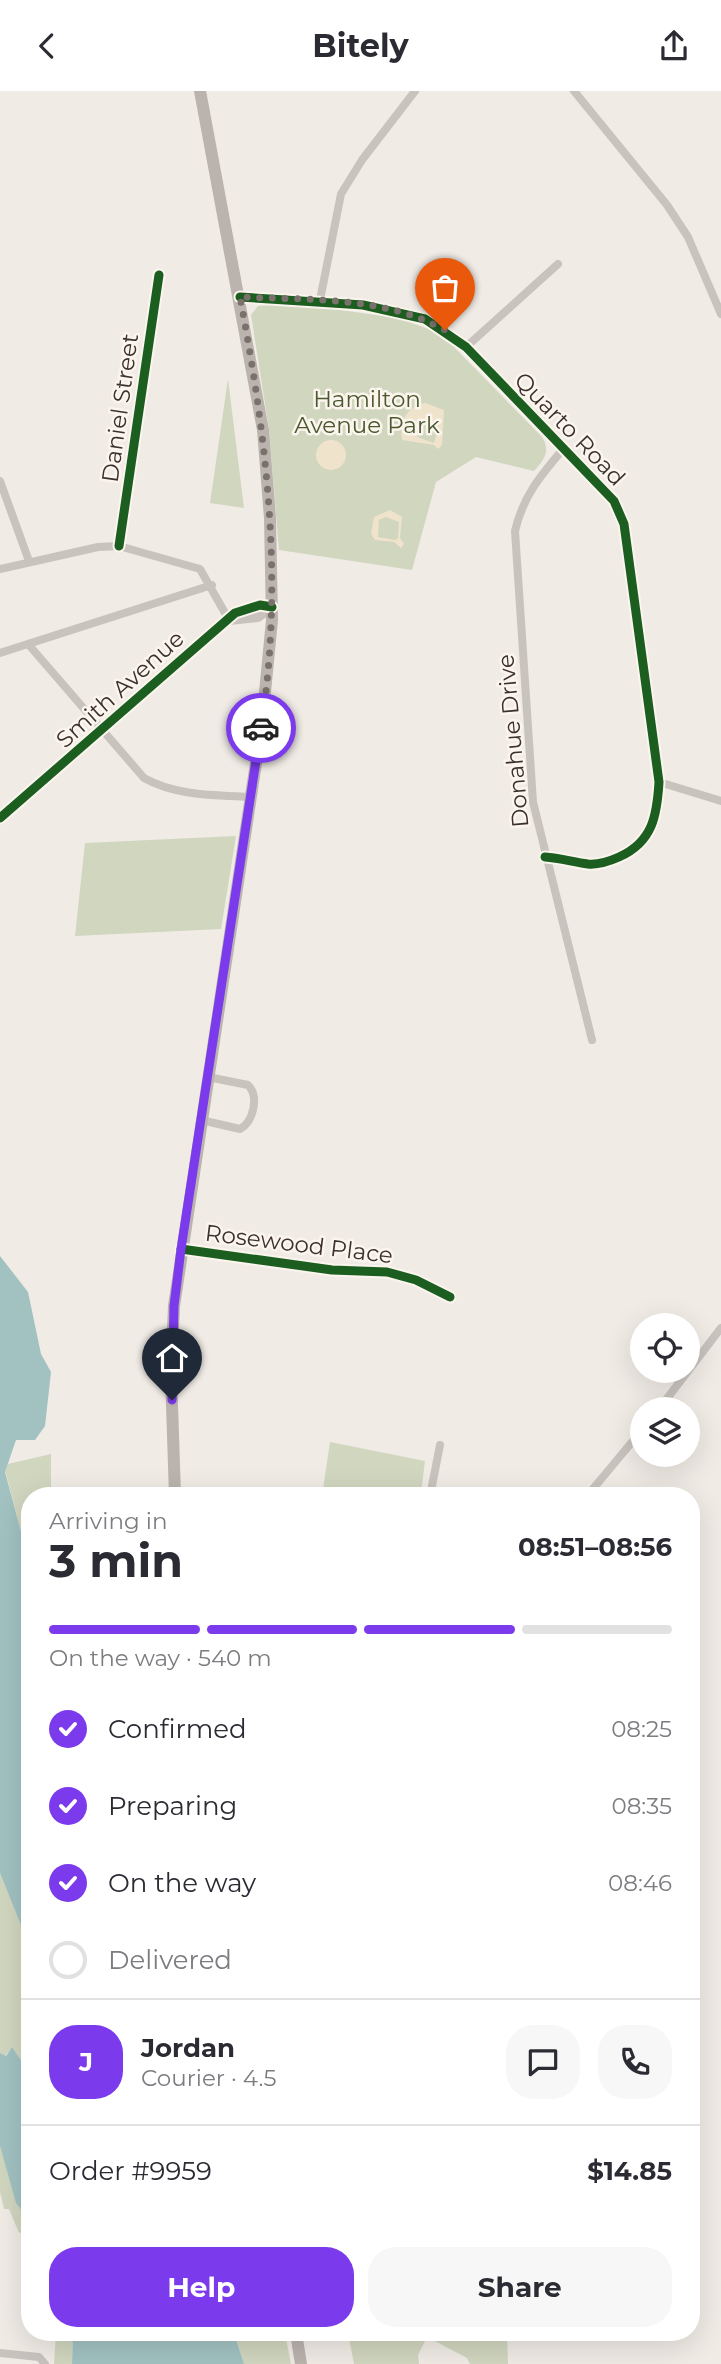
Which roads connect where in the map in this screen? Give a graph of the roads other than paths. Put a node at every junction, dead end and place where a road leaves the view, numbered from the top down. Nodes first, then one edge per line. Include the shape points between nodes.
1 (200, 91) edge
2 (415, 91) edge
3 (574, 91) edge
4 (558, 264) dead end
5 (159, 275) dead end
6 (240, 297) junction
7 (320, 300) junction
8 (721, 314) edge
9 (466, 347) junction
10 (564, 448) junction
11 (0, 481) edge
12 (119, 546) junction
13 (29, 561) junction
14 (0, 569) edge
15 (212, 585) junction
16 (272, 607) junction
17 (229, 620) junction
18 (28, 644) junction
19 (0, 653) edge
20 (103, 731) junction
21 (659, 782) junction
22 (251, 797) junction
23 (721, 801) edge
24 (0, 818) edge
25 (545, 857) junction
26 (592, 1040) dead end
27 (208, 1077) junction
28 (201, 1120) junction
29 (181, 1249) junction
30 (450, 1297) dead end
31 (721, 1328) edge
32 (668, 1397) edge
33 (630, 1444) edge
34 (440, 1445) dead end
35 (175, 1487) edge
36 (432, 1487) edge
37 (594, 1487) edge
38 (297, 2341) edge
39 (0, 2353) edge
40 (45, 2364) edge
41 (301, 2364) edge

1 - 6 main road
2 - 7 street via 341,194
3 - 8 street via 667,205 688,237
4 - 9 street
5 - 12 street, Daniel Street
6 - 7 street, Quarto Road
6 - 16 main road via 264,442
7 - 9 street, Quarto Road via 425,319
9 - 10 street, Quarto Road
10 - 21 street, Quarto Road via 614,501 624,524
10 - 25 street, Donahue Drive via 533,485 520,508 515,531 533,802
11 - 13 street
12 - 13 street
12 - 15 street via 200,569
13 - 14 street
15 - 17 street
15 - 18 street
16 - 17 street, Smith Avenue via 244,609
16 - 22 main road via 268,677
17 - 20 street, Smith Avenue
18 - 19 street
18 - 20 street
20 - 22 street via 144,778 160,787
20 - 24 street, Smith Avenue
21 - 23 street
21 - 25 street, Quarto Road via 652,830 634,851 609,862 589,864
22 - 27 main road
25 - 26 street, Donahue Drive
27 - 28 main road
27 - 28 street via 248,1085 253,1105 249,1121 240,1129
28 - 29 main road
29 - 30 street, Rosewood Place via 344,1271 387,1272
29 - 35 main road via 171,1374
31 - 32 street
33 - 37 street
34 - 36 street
38 - 41 main road
39 - 40 street via 39,2357

